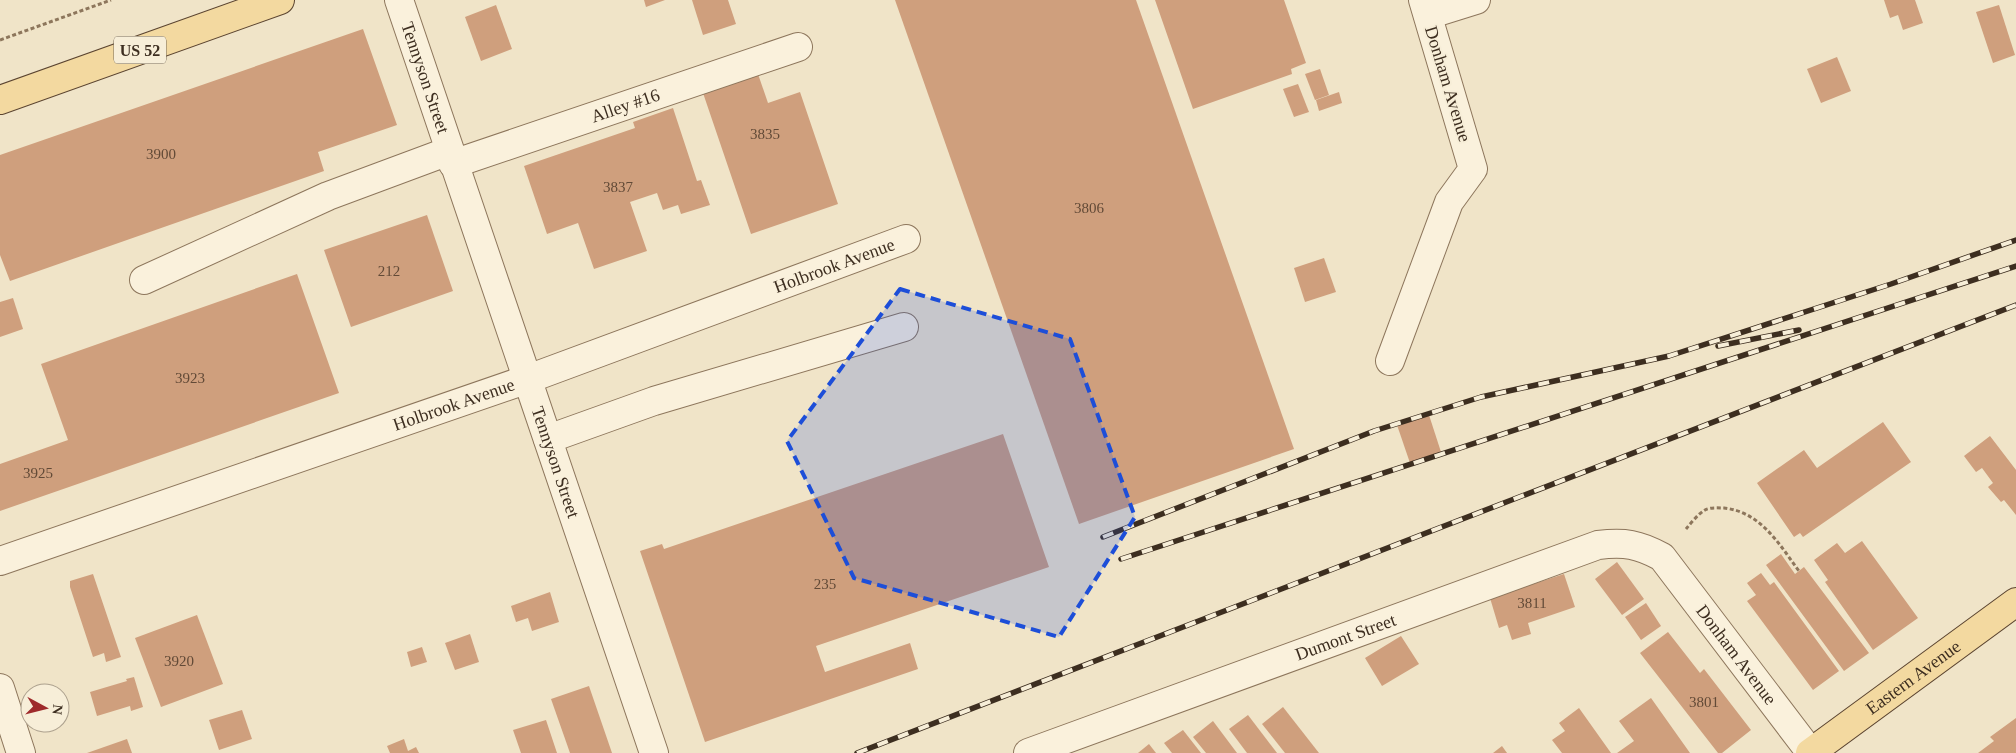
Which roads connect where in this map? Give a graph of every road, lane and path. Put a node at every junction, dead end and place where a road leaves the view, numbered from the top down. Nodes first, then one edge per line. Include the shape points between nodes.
1 (111, 0) edge
2 (280, 0) edge
3 (398, 0) edge
4 (1476, 0) edge
5 (1425, 8) edge
6 (0, 40) edge
7 (798, 47) dead end
8 (0, 100) edge
9 (451, 158) junction
10 (906, 239) dead end
11 (144, 280) dead end
12 (904, 327) dead end
13 (1390, 361) dead end
14 (528, 379) junction
15 (548, 439) junction
16 (1686, 529) dead end
17 (1662, 557) joint
18 (0, 561) edge
19 (1798, 571) dead end
20 (2016, 602) edge
21 (0, 688) edge
22 (21, 753) edge
23 (654, 753) edge
24 (1028, 753) edge
25 (1810, 753) edge

1 - 6 path
2 - 8 main road, US 52
3 - 9 street, Tennyson Street
4 - 5 street
5 - 13 street, Donham Avenue via 1473,169 1450,202
7 - 9 street, Alley #16
9 - 11 street, Alley #16 via 328,196
9 - 14 street, Tennyson Street
10 - 14 street, Holbrook Avenue
12 - 15 street via 654,401
14 - 15 street, Tennyson Street
14 - 18 street, Holbrook Avenue
15 - 23 street, Tennyson Street
16 - 19 path via 1706,510 1736,510 1755,519 1774,536
17 - 24 street, Dumont Street via 1643,547 1621,542 1598,545
17 - 25 street, Donham Avenue
20 - 25 main road, Eastern Avenue
21 - 22 street

